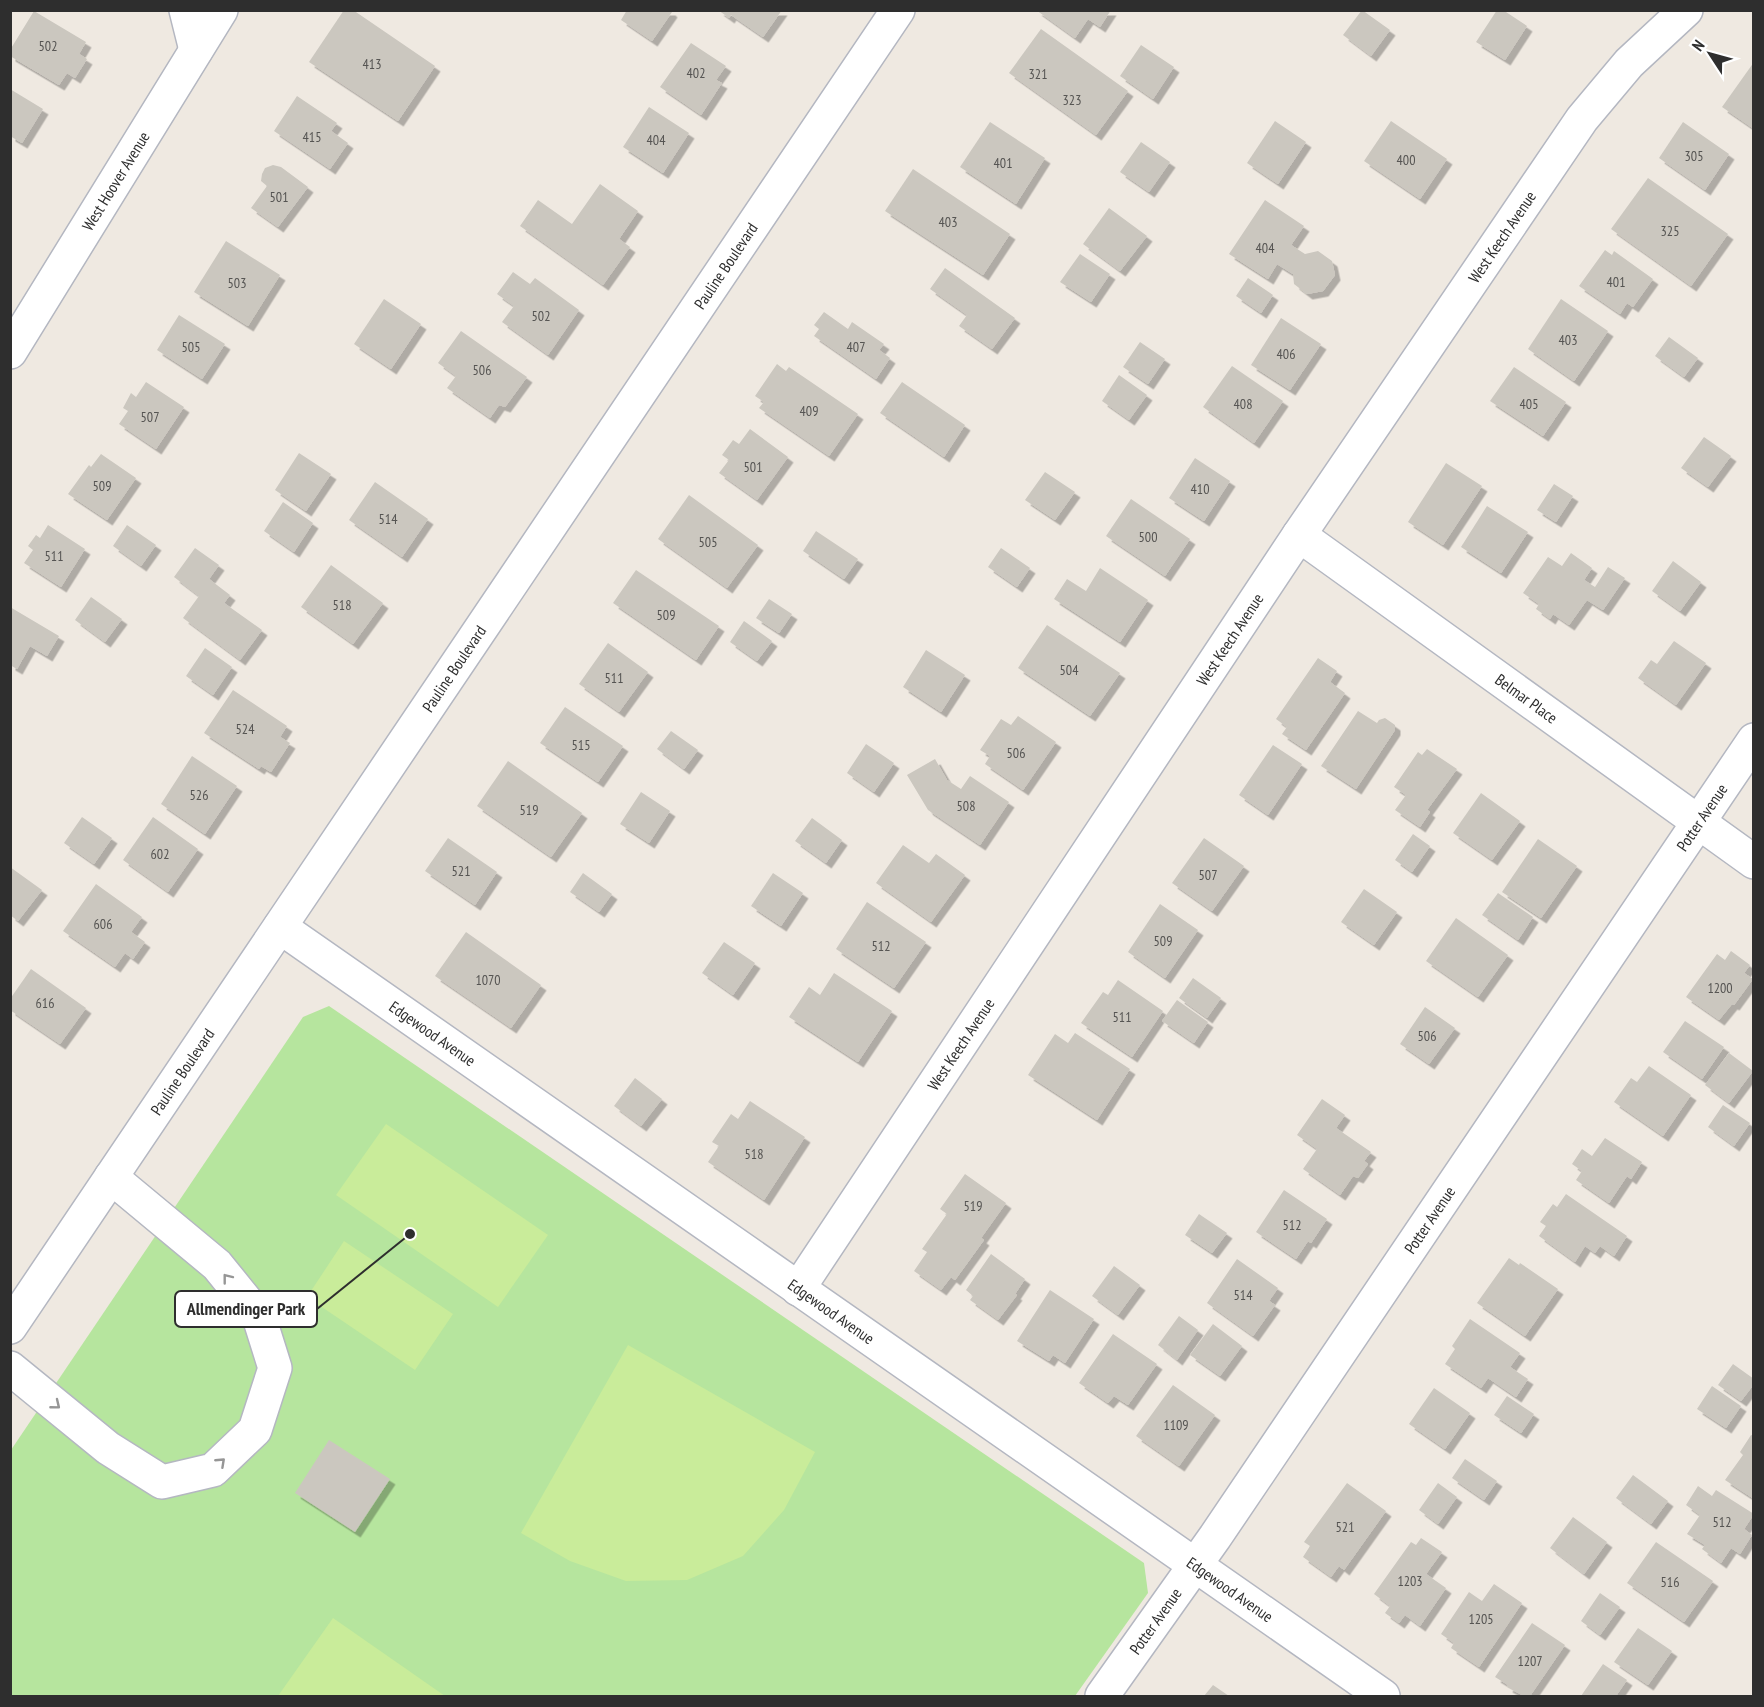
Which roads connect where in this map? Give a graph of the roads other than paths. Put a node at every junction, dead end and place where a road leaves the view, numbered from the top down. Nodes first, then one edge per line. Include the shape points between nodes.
1 (186, 10) edge
2 (220, 10) edge
3 (898, 10) edge
4 (1686, 10) edge
5 (196, 50) junction
6 (10, 352) edge
7 (1299, 535) junction
8 (1754, 740) edge
9 (1698, 823) junction
10 (1754, 862) edge
11 (280, 927) junction
12 (111, 1177) junction
13 (798, 1289) junction
14 (10, 1327) edge
15 (10, 1368) edge
16 (1194, 1565) junction
17 (1102, 1696) edge
18 (1383, 1696) edge

1 - 5 street
2 - 5 street, West Hoover Avenue
3 - 11 street, Pauline Boulevard
4 - 7 street, West Keech Avenue via 1629,63 1582,119
5 - 6 street, West Hoover Avenue
7 - 9 street, Belmar Place
7 - 13 street, West Keech Avenue
8 - 9 street, Potter Avenue
9 - 10 street, Belmar Place
9 - 16 street, Potter Avenue
11 - 12 street, Pauline Boulevard
11 - 13 street, Edgewood Avenue
12 - 14 street, Pauline Boulevard
15 -> 12 street via 108,1448 162,1482 213,1470 255,1430 275,1368 258,1317 217,1265
13 - 16 street, Edgewood Avenue
16 - 17 street, Potter Avenue
16 - 18 street, Edgewood Avenue

